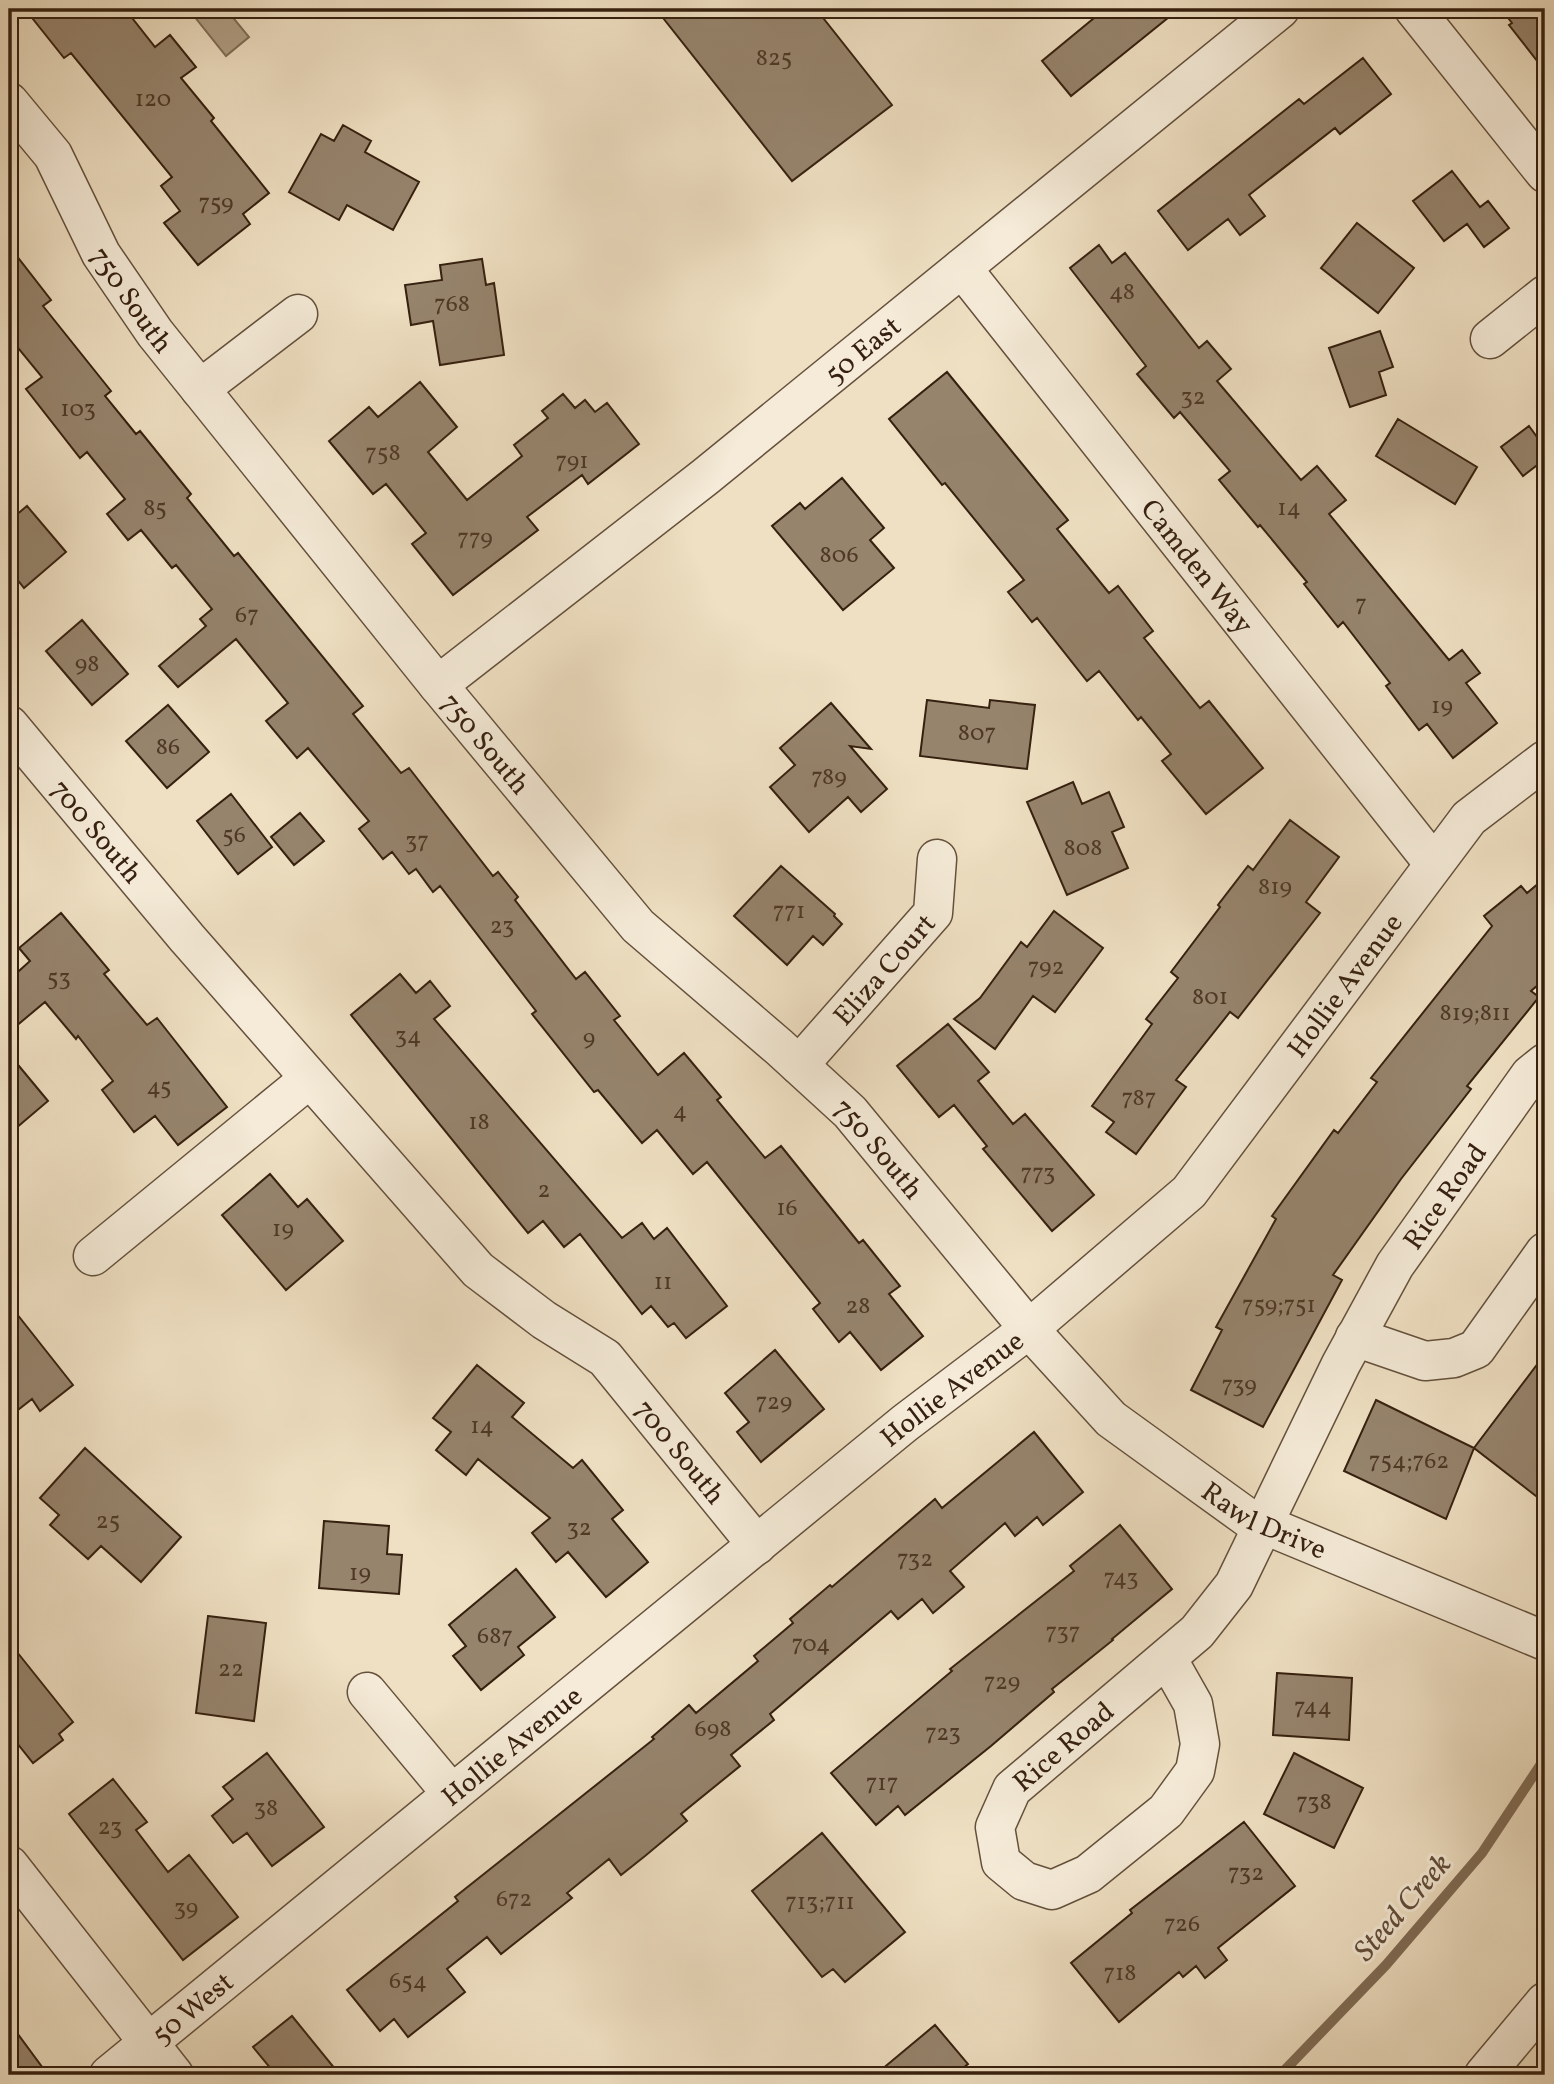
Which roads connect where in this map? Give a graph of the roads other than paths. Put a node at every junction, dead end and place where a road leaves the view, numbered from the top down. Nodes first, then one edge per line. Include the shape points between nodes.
1 (1280, 9) edge
2 (1415, 9) edge
3 (9, 102) edge
4 (1545, 173) edge
5 (962, 268) junction
6 (1545, 295) edge
7 (298, 314) dead end
8 (1489, 339) dead end
9 (200, 389) junction
10 (438, 685) junction
11 (9, 724) edge
12 (1545, 760) edge
13 (937, 859) dead end
14 (1434, 864) junction
15 (1545, 1063) edge
16 (799, 1065) junction
17 (309, 1079) junction
18 (1545, 1252) edge
19 (93, 1256) dead end
20 (1029, 1329) junction
21 (1356, 1337) junction
22 (1264, 1524) junction
23 (757, 1545) junction
24 (1545, 1640) edge
25 (1167, 1658) junction
26 (367, 1692) dead end
27 (452, 1794) junction
28 (9, 1865) edge
29 (274, 1940) joint
30 (1545, 2001) edge
31 (149, 2043) junction
32 (109, 2075) edge
33 (174, 2075) edge
34 (1484, 2075) edge

1 - 5 street, 50 East
2 - 4 street
3 - 9 street, 750 South via 53,155 101,254
5 - 10 street, 50 East via 705,477
5 - 14 street, Camden Way
6 - 8 street
7 - 9 street
9 - 10 street, 750 South
10 - 16 street, 750 South via 638,926
11 - 17 street, 700 South
12 - 14 street, Hollie Avenue via 1469,818
13 - 16 street, Eliza Court via 933,913
14 - 20 street, Hollie Avenue via 1189,1192
15 - 21 street, Rice Road via 1530,1075 1395,1265
16 - 20 street, 750 South via 850,1112
17 - 19 street
17 - 23 street, 700 South via 478,1270 544,1320 606,1358
18 - 21 street via 1476,1349 1454,1358 1425,1361
20 - 22 street, Rawl Drive via 1111,1419 1248,1518
20 - 23 street, Hollie Avenue via 905,1423
21 - 22 street, Rice Road
22 - 24 street, Rawl Drive
22 - 25 street, Rice Road via 1234,1585 1197,1632
23 - 27 street, Hollie Avenue
25 - 25 street, Rice Road via 1193,1704 1200,1744 1195,1771 1166,1811 1088,1874 1052,1890 1024,1881 1001,1862 995,1827 1012,1789
26 - 27 street
27 - 29 street, Hollie Avenue
28 - 31 street
29 - 31 street, 50 West
30 - 34 street
31 - 32 street, 50 West
31 - 33 street

